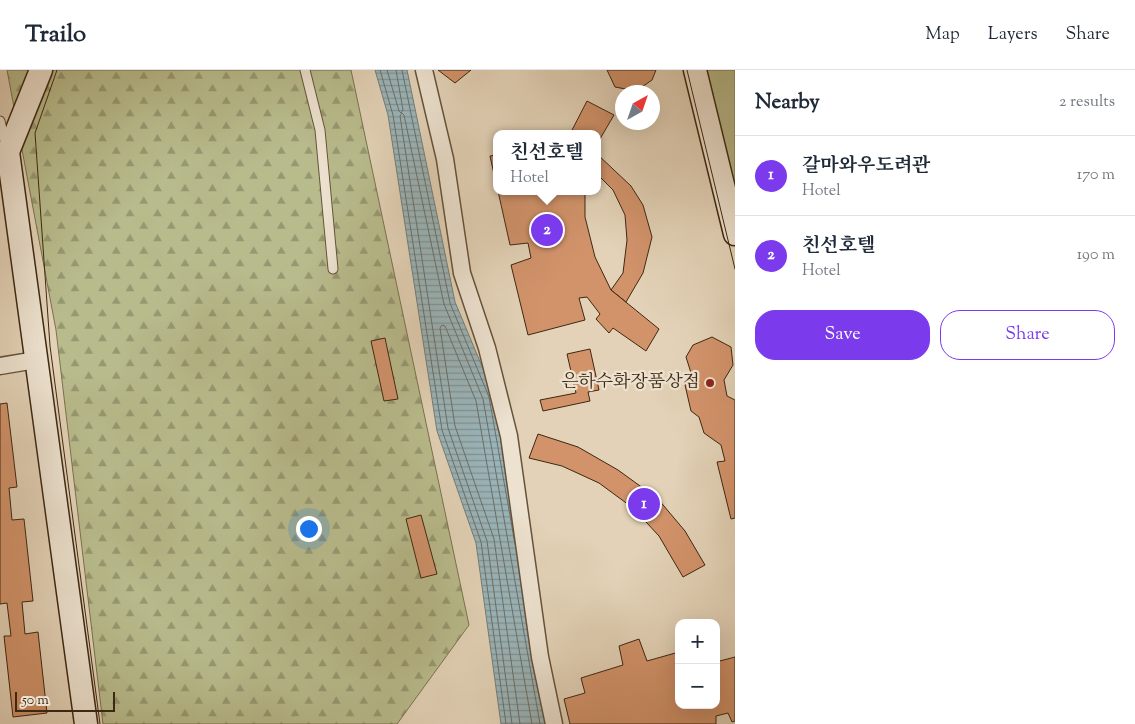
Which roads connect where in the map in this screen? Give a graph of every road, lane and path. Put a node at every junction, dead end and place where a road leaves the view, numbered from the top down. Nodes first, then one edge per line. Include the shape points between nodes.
1 (42, 70) edge
2 (305, 70) edge
3 (424, 70) edge
4 (695, 70) edge
5 (0, 121) edge
6 (8, 152) junction
7 (735, 234) edge
8 (333, 269) dead end
9 (36, 360) junction
10 (0, 366) edge
11 (86, 724) edge
12 (554, 724) edge

1 - 6 street
2 - 8 lane via 320,130
3 - 12 street via 445,160 462,272 487,348 509,436 540,657
4 - 7 street
5 - 6 lane
6 - 9 street
9 - 10 street
9 - 11 street

